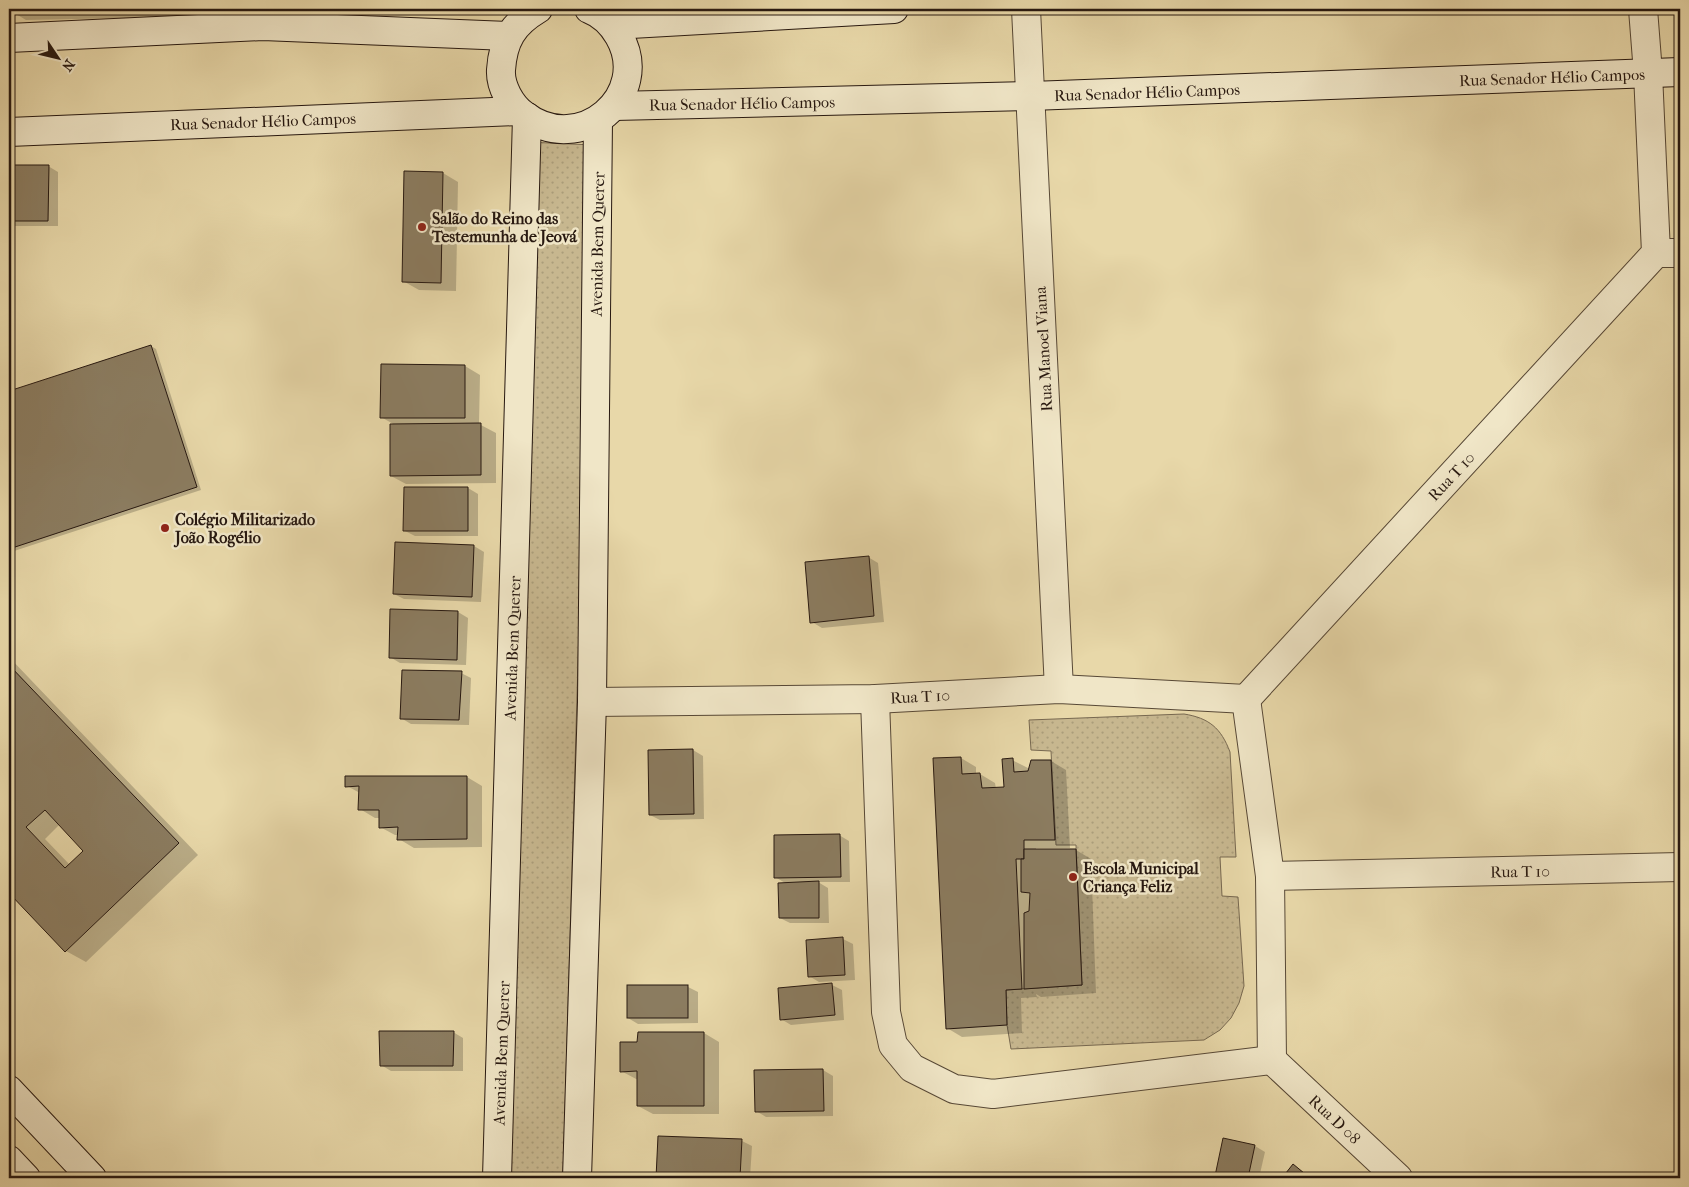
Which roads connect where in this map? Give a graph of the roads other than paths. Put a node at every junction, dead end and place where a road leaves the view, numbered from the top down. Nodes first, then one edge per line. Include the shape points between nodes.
1 (894, 9) edge
2 (1026, 9) edge
3 (1643, 9) edge
4 (598, 14) edge
5 (253, 18) edge
6 (522, 18) edge
7 (9, 38) edge
8 (1680, 72) edge
9 (1648, 73) junction
10 (1030, 96) junction
11 (606, 113) junction
12 (522, 114) junction
13 (9, 132) edge
14 (1668, 253) edge
15 (1059, 689) junction
16 (875, 699) junction
17 (1246, 699) junction
18 (592, 702) junction
19 (1680, 867) edge
20 (1270, 876) junction
21 (1272, 1060) junction
22 (9, 1090) edge
23 (9, 1160) edge
24 (26, 1178) edge
25 (92, 1178) edge
26 (497, 1178) edge
27 (577, 1178) edge
28 (1398, 1178) edge

1 - 4 street
2 - 10 street, Rua Manoel Viana
3 - 9 street, Rua T 10
4 - 11 street via 624,44 628,65 624,87
5 - 6 street
5 - 7 street
6 - 12 street via 502,55 501,75 507,94
8 - 9 street, Rua Senador Hélio Campos
9 - 10 street, Rua Senador Hélio Campos
9 - 14 street, Rua T 10
10 - 11 street, Rua Senador Hélio Campos
10 - 15 street, Rua Manoel Viana
11 - 12 street, Rua Senador Hélio Campos via 578,128 556,130 535,123
11 - 18 street, Avenida Bem Querer
12 - 13 street, Rua Senador Hélio Campos
12 - 26 street, Avenida Bem Querer
14 - 17 street, Rua T 10
15 - 16 street, Rua T 10
15 - 17 street, Rua T 10
16 - 18 street, Rua T 10
16 - 21 street via 886,1012 893,1045 912,1068 954,1089 993,1094
17 - 20 street
18 - 27 street, Avenida Bem Querer
19 - 20 street, Rua T 10
20 - 21 street
21 - 28 street, Rua D 08
22 - 25 street
23 - 24 street

